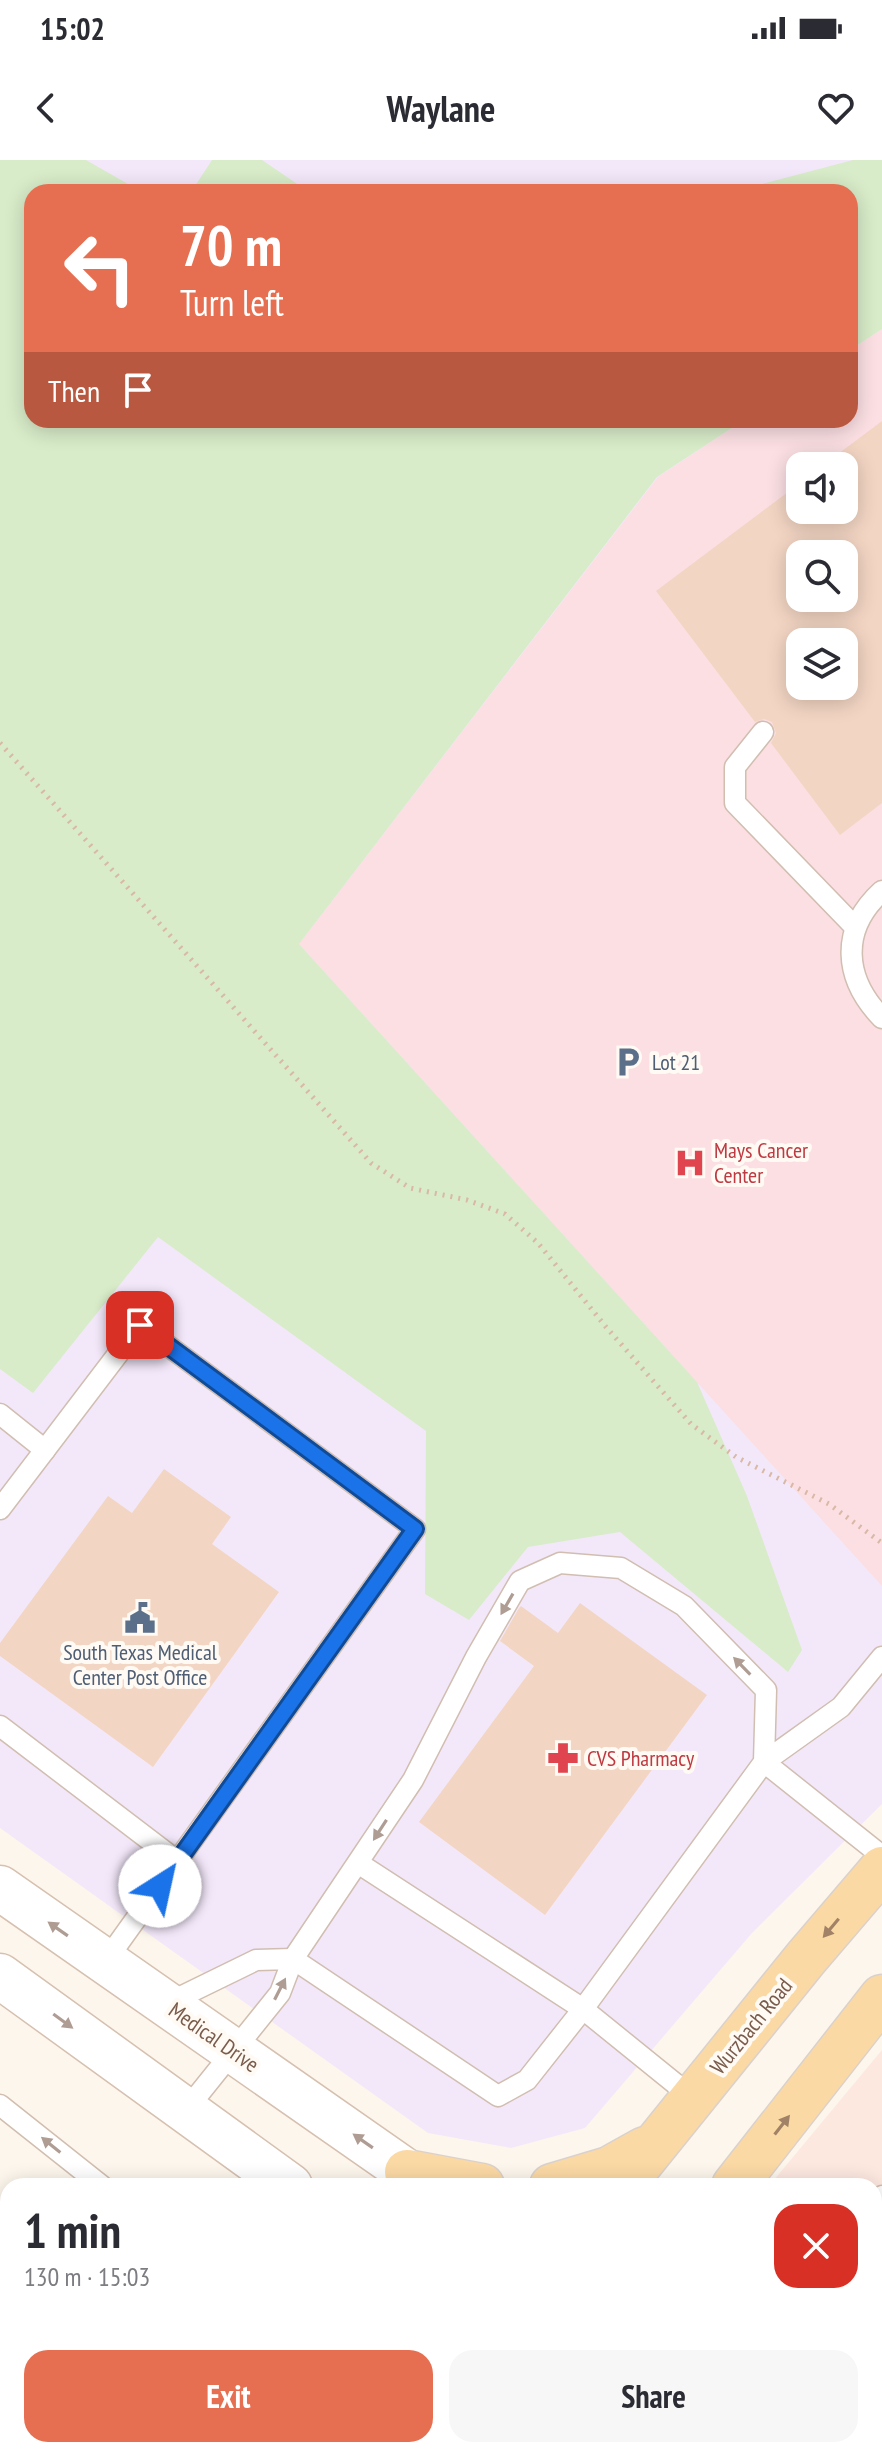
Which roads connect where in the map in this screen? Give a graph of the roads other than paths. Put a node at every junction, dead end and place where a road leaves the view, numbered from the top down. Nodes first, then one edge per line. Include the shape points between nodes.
1 (763, 732) dead end
2 (882, 891) edge
3 (855, 927) junction
4 (882, 1018) edge
5 (0, 1414) edge
6 (45, 1450) junction
7 (0, 1509) edge
8 (882, 1657) edge
9 (0, 1726) edge
10 (764, 1762) junction
11 (882, 1856) edge
12 (177, 1861) junction
13 (358, 1863) junction
14 (882, 1869) edge
15 (0, 1888) edge
16 (293, 1959) junction
17 (105, 1962) junction
18 (0, 1976) edge
19 (882, 1997) edge
20 (166, 2004) junction
21 (583, 2009) junction
22 (235, 2052) junction
23 (693, 2098) junction
24 (0, 2105) edge
25 (186, 2110) junction
26 (658, 2142) junction
27 (92, 2178) edge
28 (279, 2178) edge
29 (416, 2178) edge
30 (579, 2178) edge
31 (629, 2178) edge
32 (740, 2178) edge

1 - 3 lane via 735,767 735,803
2 - 3 lane
3 - 4 lane via 854,977 865,1001
5 - 6 lane
6 - 7 lane
6 - 12 lane via 140,1325 415,1529
8 - 10 lane via 841,1707
9 - 12 lane
10 - 11 lane
10 -> 13 lane via 766,1690 684,1606 621,1568 560,1563 520,1581 413,1780
10 - 21 lane
12 - 17 lane
13 - 16 lane
13 - 21 lane
14 -> 23 main road, Wurzbach Road
17 -> 15 street, Medical Drive
16 - 20 lane via 256,1960
16 - 21 lane via 498,2096 527,2080
22 -> 16 lane via 280,1993
17 - 20 street, Medical Drive
18 -> 25 street
32 -> 19 main road
20 - 22 street, Medical Drive
21 - 23 lane
22 - 25 lane
29 -> 22 street, Medical Drive
23 - 26 main road, Wurzbach Road
27 -> 24 lane
25 - 28 street
26 - 30 main road via 609,2169
26 - 31 main road, Wurzbach Road

